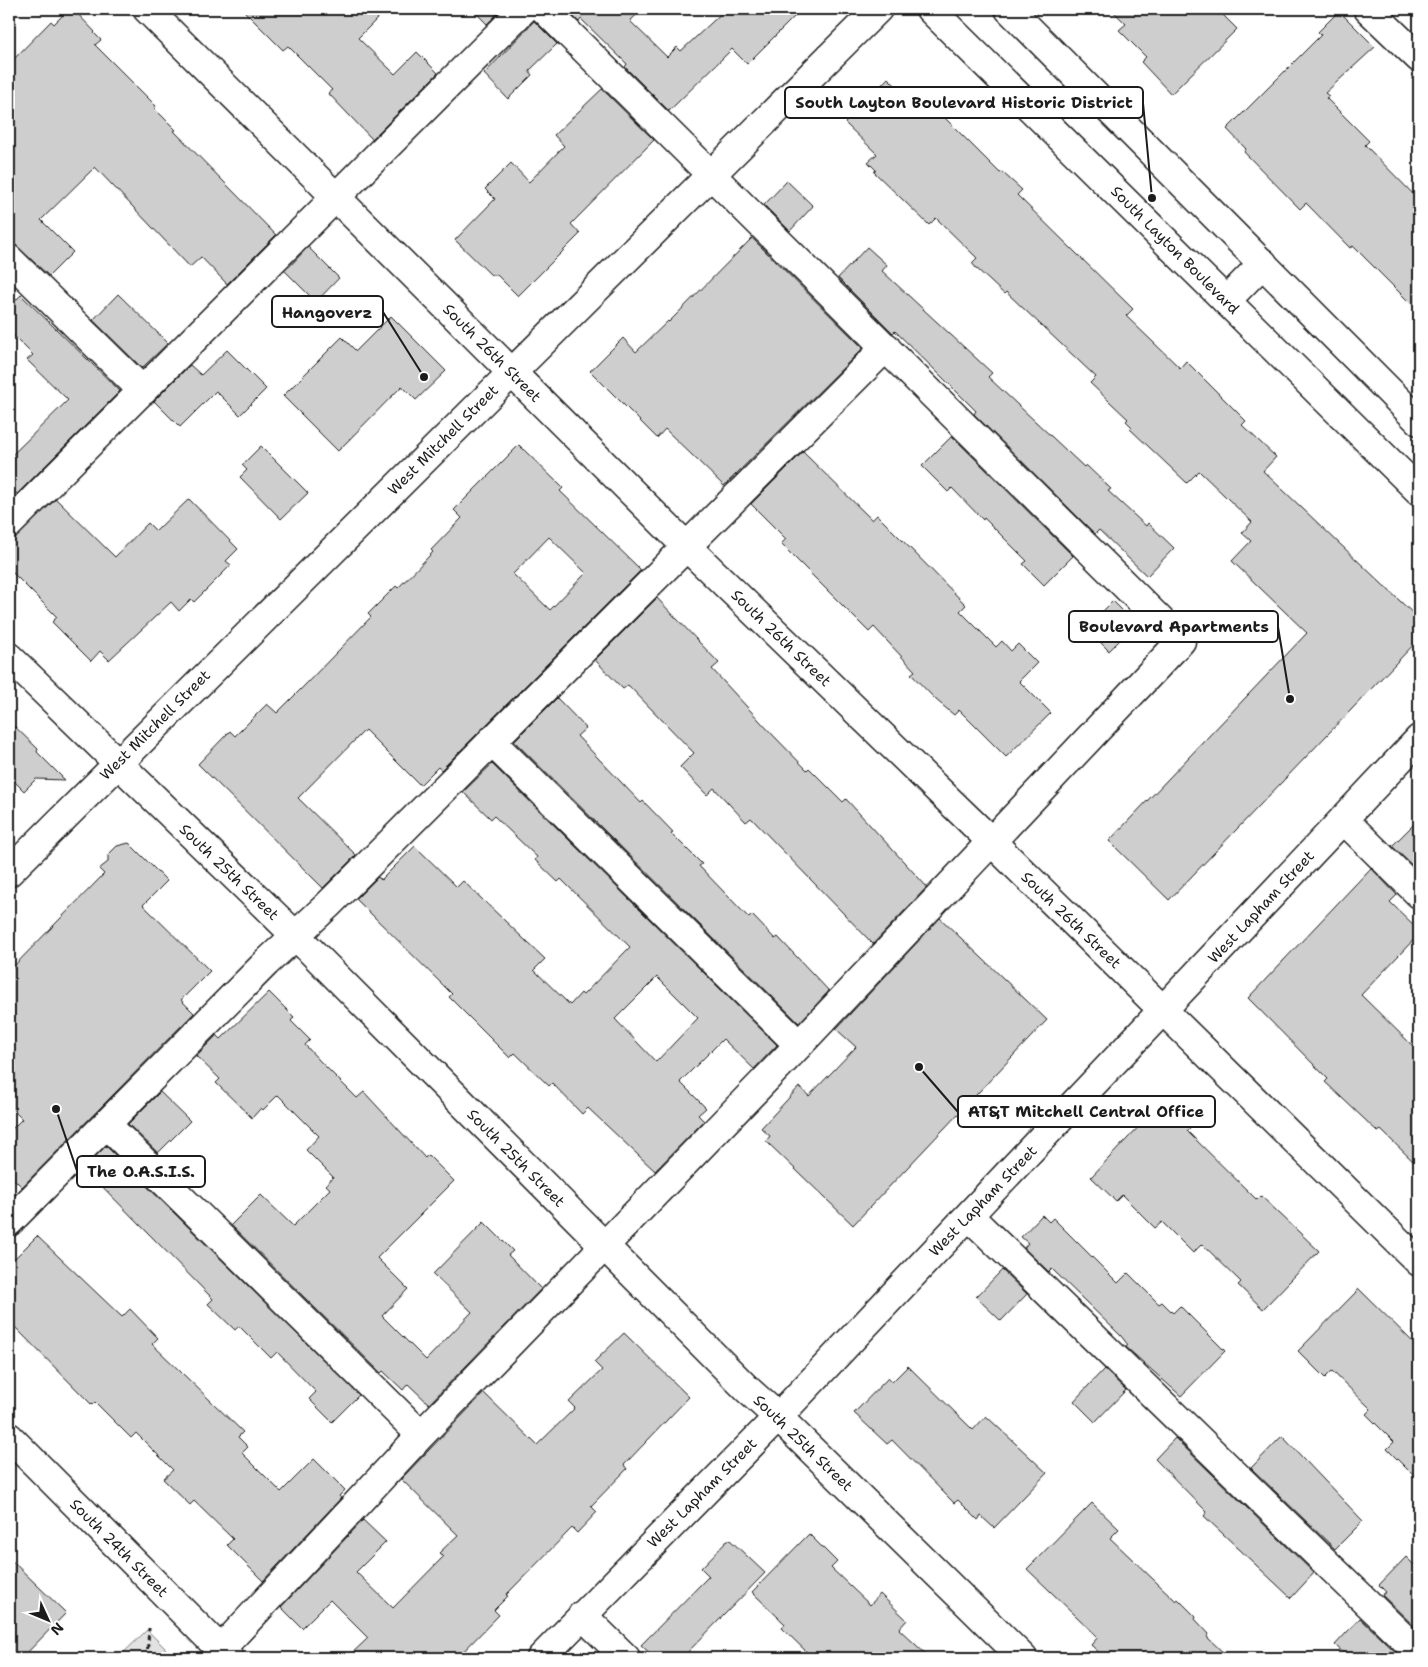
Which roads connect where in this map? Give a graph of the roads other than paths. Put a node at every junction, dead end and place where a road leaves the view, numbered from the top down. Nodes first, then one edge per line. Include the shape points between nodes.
1 (146, 9) edge
2 (524, 9) edge
3 (544, 9) edge
4 (878, 9) edge
5 (930, 9) edge
6 (1009, 9) edge
7 (1368, 9) edge
8 (1419, 58) edge
9 (711, 173) junction
10 (335, 195) junction
11 (9, 260) edge
12 (1263, 263) junction
13 (1226, 301) junction
14 (886, 347) junction
15 (511, 372) junction
16 (143, 391) junction
17 (1419, 421) edge
18 (1419, 491) edge
19 (9, 524) edge
20 (687, 547) junction
21 (9, 657) edge
22 (1419, 739) edge
23 (490, 741) junction
24 (116, 764) junction
25 (1343, 819) junction
26 (993, 843) junction
27 (9, 872) edge
28 (1419, 894) edge
29 (296, 936) junction
30 (1164, 1010) junction
31 (799, 1045) junction
32 (107, 1125) junction
33 (969, 1216) junction
34 (9, 1222) edge
35 (604, 1247) junction
36 (1419, 1262) edge
37 (778, 1417) junction
38 (421, 1435) junction
39 (9, 1437) edge
40 (582, 1615) junction
41 (1419, 1653) edge
42 (224, 1654) edge
43 (541, 1658) edge
44 (626, 1658) edge
45 (1023, 1658) edge

1 - 10 street, South 26th Street
2 - 10 street
3 - 9 street
4 - 9 street, West Mitchell Street
5 - 13 street, South Layton Boulevard
6 - 12 street
7 - 8 street
9 - 14 street
9 - 15 street, West Mitchell Street
10 - 15 street, South 26th Street
10 - 16 street
11 - 16 street
12 - 13 street
12 - 17 street
13 - 18 street, South Layton Boulevard
14 - 20 street
14 - 26 street via 1181,641
15 - 20 street, South 26th Street
15 - 24 street, West Mitchell Street
16 - 19 street
20 - 23 street
20 - 26 street, South 26th Street
21 - 24 street, South 25th Street
22 - 25 street, West Lapham Street
23 - 29 street
23 - 31 street
24 - 27 street, West Mitchell Street
24 - 29 street, South 25th Street
25 - 28 street
25 - 30 street, West Lapham Street
26 - 30 street, South 26th Street
26 - 31 street
29 - 32 street
29 - 35 street, South 25th Street
30 - 33 street, West Lapham Street
30 - 36 street, South 26th Street
31 - 35 street
32 - 34 street
32 - 38 street
33 - 37 street, West Lapham Street
33 - 41 street
35 - 37 street, South 25th Street
35 - 38 street
37 - 40 street, West Lapham Street
37 - 45 street, South 25th Street
38 - 42 street
39 - 42 street, South 24th Street
40 - 43 street, West Lapham Street
40 - 44 street

